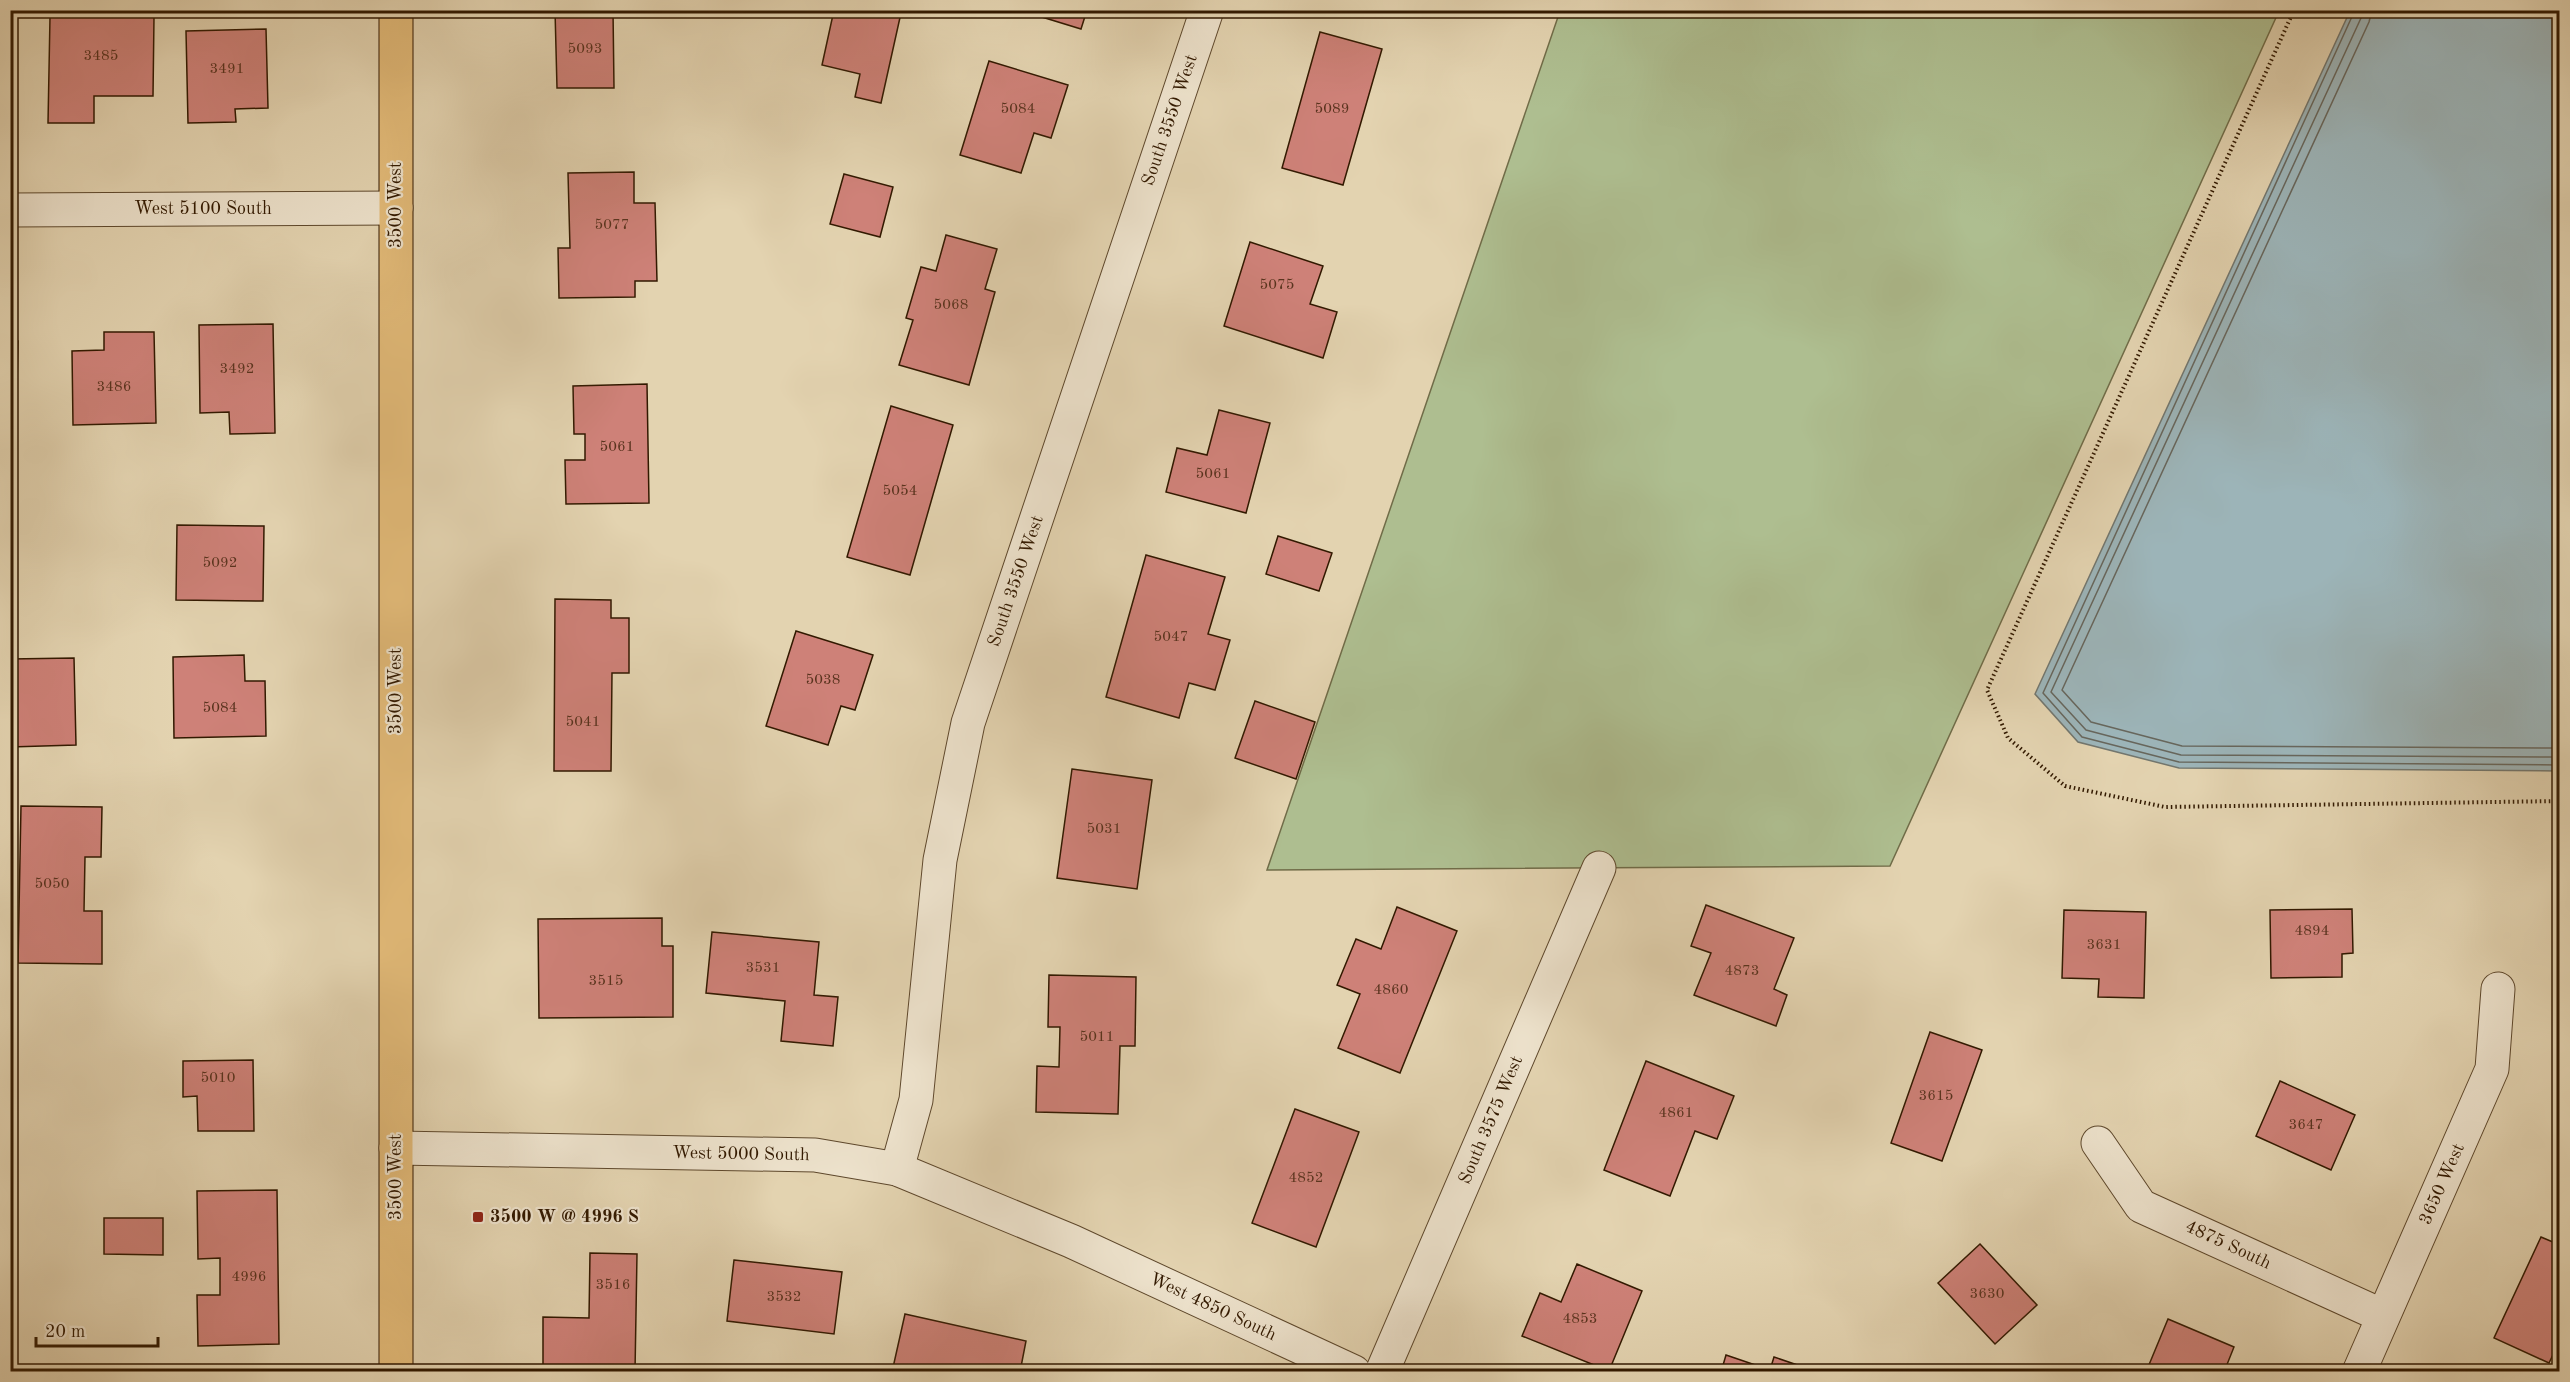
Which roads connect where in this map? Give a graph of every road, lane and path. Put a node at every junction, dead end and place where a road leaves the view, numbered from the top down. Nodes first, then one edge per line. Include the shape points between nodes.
1 (396, 10) edge
2 (1207, 10) edge
3 (2294, 10) edge
4 (396, 208) junction
5 (10, 210) edge
6 (2559, 801) edge
7 (1599, 868) dead end
8 (2498, 989) dead end
9 (2098, 1143) dead end
10 (396, 1148) junction
11 (897, 1169) junction
12 (1071, 1241) joint
13 (2383, 1316) junction
14 (396, 1371) edge
15 (1354, 1371) edge
16 (1382, 1371) edge
17 (2359, 1371) edge

1 - 4 main road, 3500 West
2 - 11 street, South 3550 West via 968,723 940,860 916,1100
3 - 6 path via 1987,690 2008,738 2065,786 2165,807
4 - 5 street, West 5100 South
4 - 10 main road, 3500 West
7 - 16 street, South 3575 West
8 - 13 street, 3650 West via 2492,1069
9 - 13 street, 4875 South via 2141,1206
10 - 11 street, West 5000 South via 815,1155
10 - 14 main road, 3500 West
11 - 12 street, West 5000 South
12 - 15 street, West 4850 South
13 - 17 street, 3650 West

